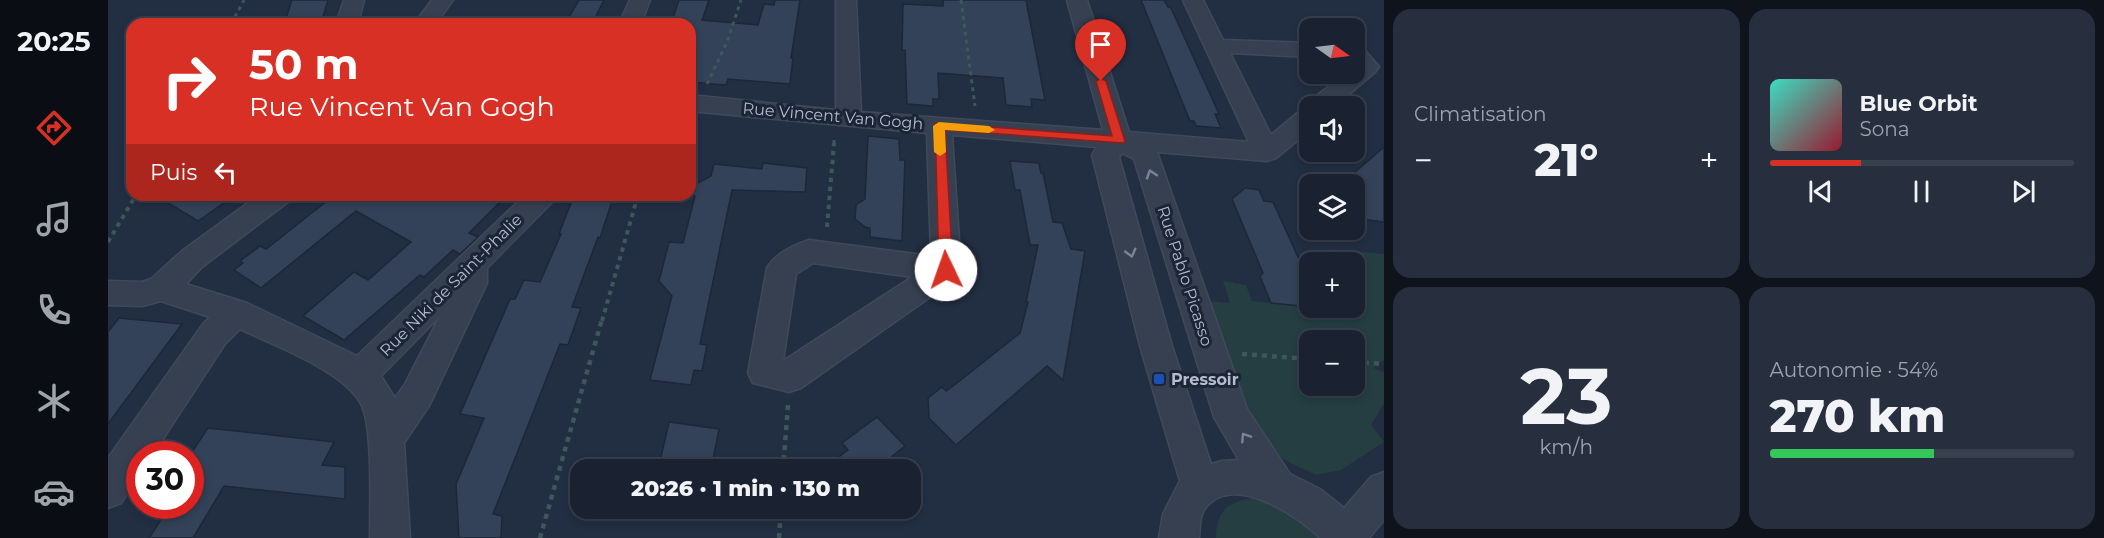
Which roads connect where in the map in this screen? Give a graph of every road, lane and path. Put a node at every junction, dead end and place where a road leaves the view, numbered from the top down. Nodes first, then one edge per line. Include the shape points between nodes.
1 (244, 0) edge
2 (354, 0) edge
3 (443, 0) edge
4 (640, 0) edge
5 (741, 0) edge
6 (846, 0) edge
7 (961, 0) edge
8 (1077, 0) edge
9 (1193, 0) edge
10 (234, 18) edge
11 (349, 18) edge
12 (430, 18) edge
13 (632, 18) edge
14 (1215, 46) junction
15 (1299, 50) edge
16 (1347, 84) edge
17 (1332, 96) edge
18 (696, 98) edge
19 (696, 103) edge
20 (842, 118) junction
21 (1299, 125) edge
22 (939, 126) junction
23 (978, 129) junction
24 (1119, 141) junction
25 (1267, 152) junction
26 (132, 201) edge
27 (270, 201) edge
28 (536, 201) edge
29 (637, 201) edge
30 (108, 242) edge
31 (825, 253) junction
32 (472, 264) junction
33 (946, 270) junction
34 (161, 289) junction
35 (108, 293) edge
36 (236, 312) junction
37 (1235, 353) dead end
38 (1299, 358) edge
39 (1365, 363) edge
40 (1384, 364) edge
41 (360, 375) junction
42 (789, 377) junction
43 (387, 439) junction
44 (784, 459) edge
45 (1200, 486) junction
46 (1277, 486) junction
47 (108, 490) edge
48 (1384, 490) edge
49 (780, 519) edge
50 (1345, 537) edge
51 (390, 538) edge
52 (540, 538) edge
53 (779, 538) edge
54 (1179, 538) edge

1 - 10 path
2 - 11 street
3 - 12 street
4 - 13 street
5 - 18 path via 727,42
6 - 20 street
7 - 23 path
8 - 24 street
9 - 14 street
14 - 15 street
14 - 25 street
16 - 17 street
19 - 20 street, Rue Vincent Van Gogh
20 - 22 street, Rue Vincent Van Gogh
20 - 31 path
21 - 25 street
22 - 23 street, Rue Vincent Van Gogh
22 - 33 street
23 - 24 street, Rue Vincent Van Gogh
24 - 25 street, Rue Vincent Van Gogh
24 -> 45 street via 1105,155 1156,346
46 -> 24 street, Rue Pablo Picasso via 1232,417 1145,154
26 - 30 path
27 - 34 street via 192,259
28 - 32 street, Rue Niki de Saint-Phalie
29 - 52 path
31 - 33 street
31 - 42 street via 809,251 782,268 765,373
32 - 41 street, Rue Niki de Saint-Phalie
32 - 43 street via 472,284 417,395
33 - 42 street
34 - 35 street via 142,294
34 - 36 street
36 - 41 street
36 - 47 street via 214,334
37 - 38 path
39 - 40 path
41 - 43 street via 379,401
42 - 44 path
43 - 51 street
45 - 46 street via 1222,478 1248,478
45 - 54 street via 1187,500
46 - 50 street via 1324,515
48 - 50 street
49 - 53 path

